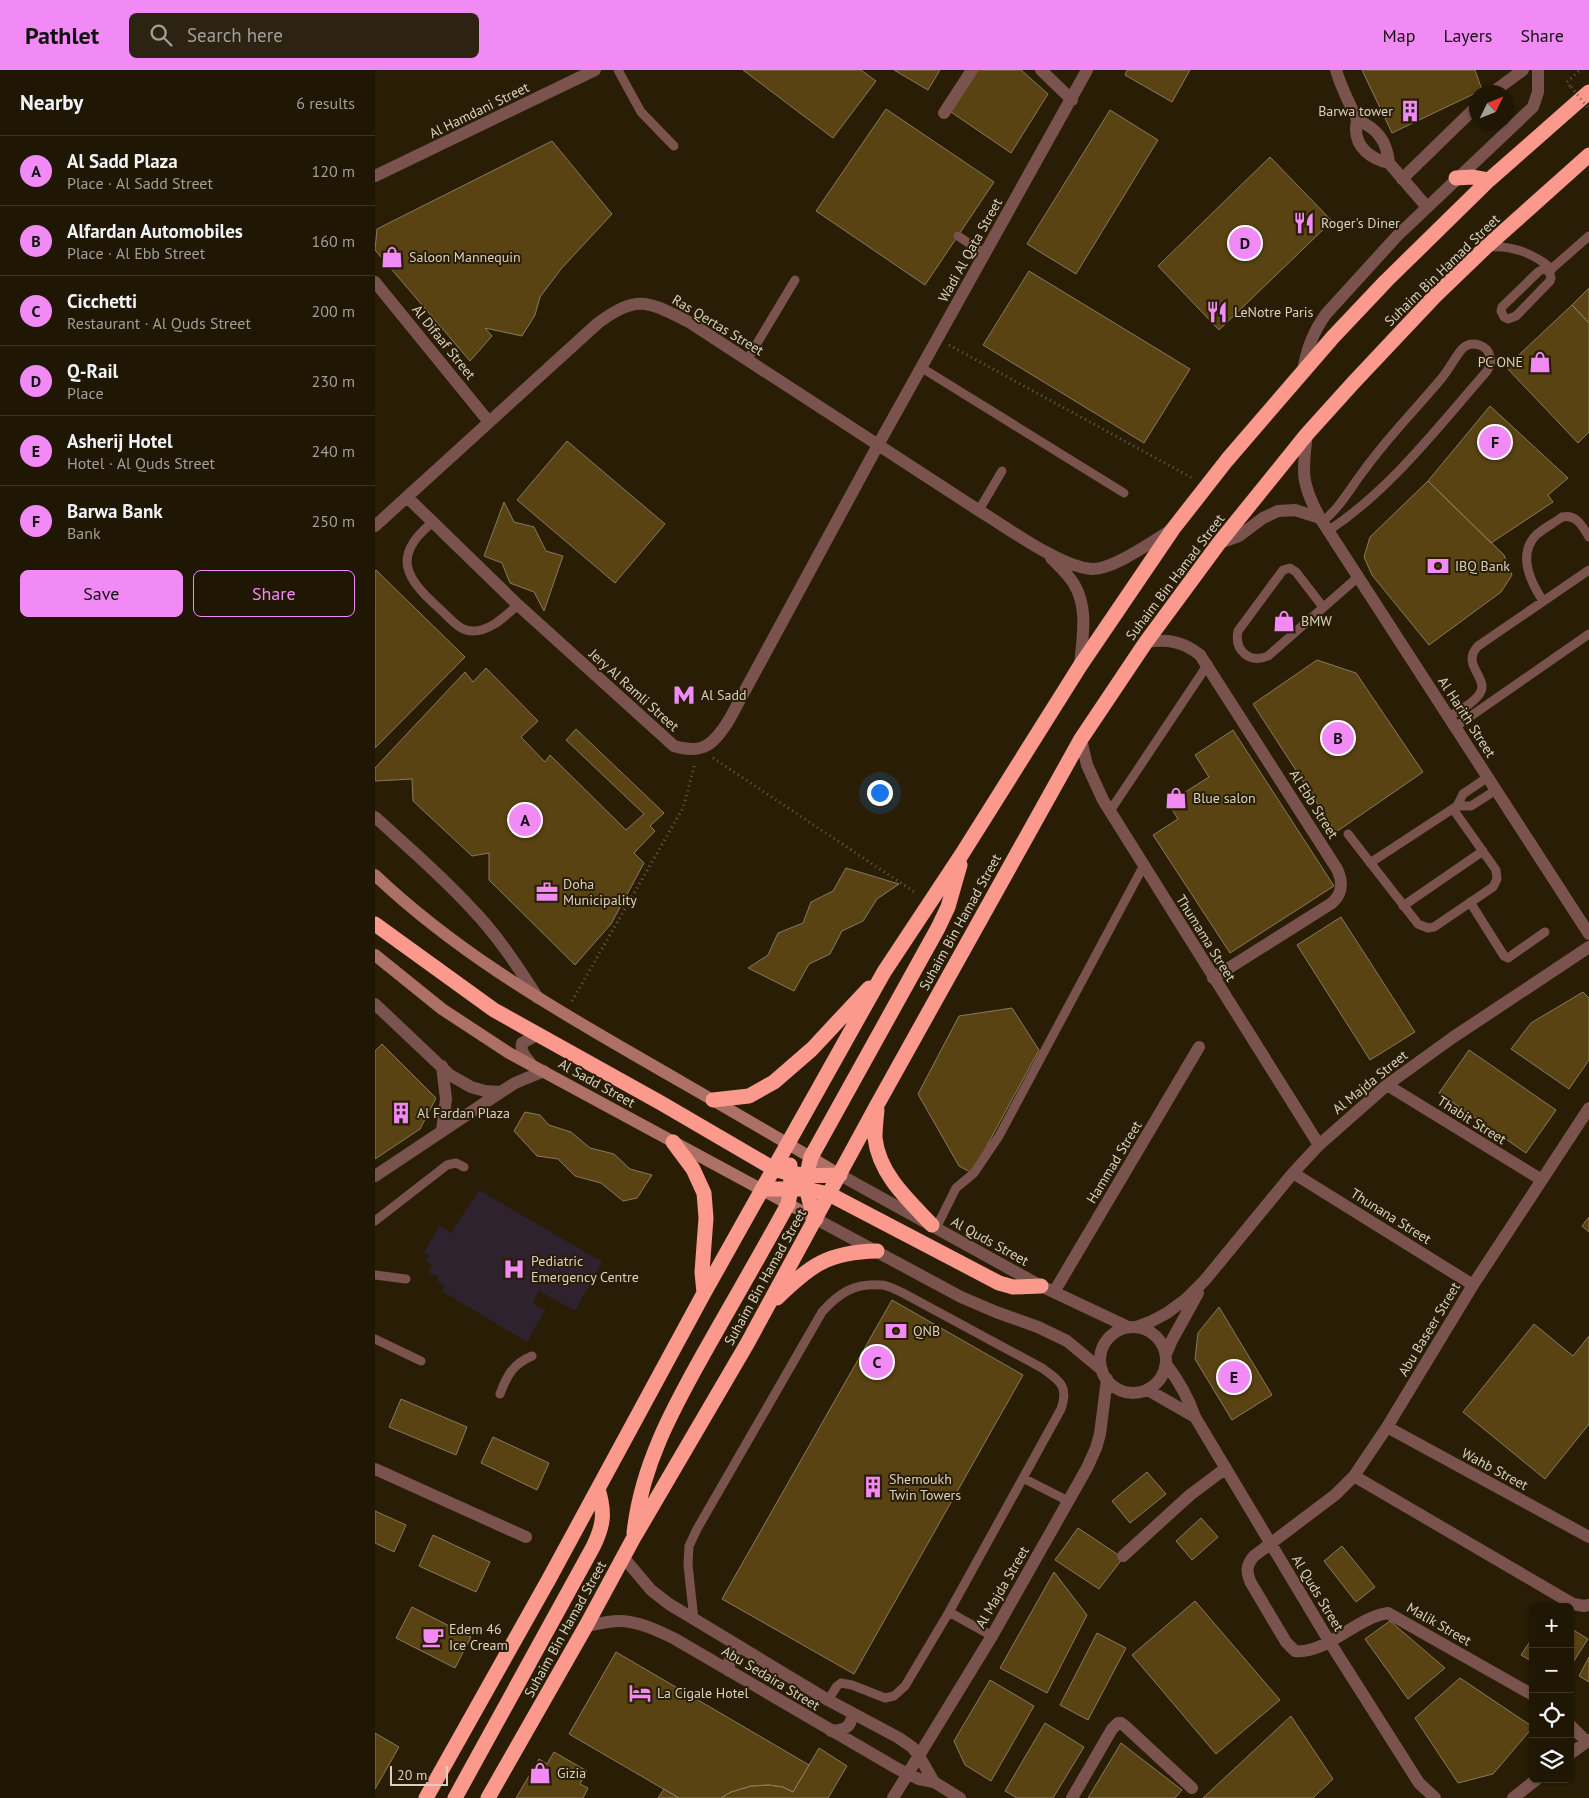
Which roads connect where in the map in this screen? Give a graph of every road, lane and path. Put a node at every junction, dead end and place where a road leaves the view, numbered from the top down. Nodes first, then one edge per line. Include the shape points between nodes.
1 (595, 70) edge
2 (618, 70) edge
3 (972, 70) edge
4 (1041, 70) edge
5 (1087, 70) edge
6 (1336, 70) edge
7 (1523, 70) edge
8 (1538, 70) edge
9 (1580, 70) edge
10 (1503, 85) edge
11 (1589, 92) edge
12 (1072, 100) junction
13 (1589, 109) edge
14 (944, 113) dead end
15 (1469, 114) edge
16 (1357, 120) junction
17 (674, 146) dead end
18 (1589, 155) edge
19 (1389, 163) junction
20 (375, 176) edge
21 (1402, 178) junction
22 (1456, 178) junction
23 (1489, 180) junction
24 (1427, 207) junction
25 (958, 236) dead end
26 (1589, 236) edge
27 (1485, 248) junction
28 (985, 254) junction
29 (1551, 270) junction
30 (795, 280) dead end
31 (375, 282) edge
32 (938, 338) junction
33 (747, 360) junction
34 (922, 368) junction
35 (1303, 372) junction
36 (489, 422) junction
37 (1307, 434) junction
38 (878, 445) junction
39 (1002, 470) dead end
40 (1206, 486) junction
41 (1124, 493) dead end
42 (407, 497) junction
43 (979, 510) junction
44 (433, 522) junction
45 (1323, 523) junction
46 (375, 526) edge
47 (1173, 529) junction
48 (1589, 537) edge
49 (1219, 544) junction
50 (1045, 552) junction
51 (1589, 570) edge
52 (1358, 577) junction
53 (1543, 602) junction
54 (518, 605) junction
55 (1323, 607) junction
56 (1589, 634) edge
57 (1146, 642) junction
58 (1208, 664) junction
59 (1080, 666) junction
60 (1452, 722) junction
61 (1081, 739) junction
62 (699, 749) junction
63 (1488, 777) junction
64 (1496, 790) junction
65 (1455, 807) junction
66 (1110, 811) junction
67 (375, 817) edge
68 (1348, 834) dead end
69 (1483, 851) junction
70 (962, 854) junction
71 (1370, 863) junction
72 (1144, 866) junction
73 (375, 874) edge
74 (1471, 902) junction
75 (930, 903) junction
76 (1403, 906) junction
77 (375, 924) edge
78 (1545, 932) dead end
79 (1589, 934) edge
80 (1589, 947) edge
81 (375, 955) edge
82 (884, 972) junction
83 (1213, 978) junction
84 (538, 998) junction
85 (375, 1004) edge
86 (565, 1015) junction
87 (539, 1034) junction
88 (1199, 1048) dead end
89 (531, 1064) junction
90 (442, 1066) junction
91 (545, 1071) junction
92 (1387, 1085) junction
93 (501, 1092) junction
94 (713, 1100) junction
95 (877, 1104) junction
96 (1589, 1108) edge
97 (442, 1131) junction
98 (673, 1142) junction
99 (788, 1144) junction
100 (1319, 1145) junction
101 (811, 1157) junction
102 (464, 1167) dead end
103 (773, 1169) junction
104 (1293, 1173) junction
105 (840, 1175) junction
106 (375, 1176) edge
107 (1542, 1180) junction
108 (806, 1183) junction
109 (790, 1189) junction
110 (762, 1190) junction
111 (829, 1194) junction
112 (816, 1219) junction
113 (375, 1220) edge
114 (934, 1226) junction
115 (877, 1251) junction
116 (375, 1275) edge
117 (405, 1279) dead end
118 (1205, 1280) junction
119 (1473, 1285) junction
120 (1047, 1289) junction
121 (704, 1293) junction
122 (767, 1308) junction
123 (1132, 1327) junction
124 (375, 1339) edge
125 (532, 1356) dead end
126 (1166, 1359) junction
127 (421, 1361) dead end
128 (1104, 1375) junction
129 (1148, 1390) junction
130 (500, 1394) dead end
131 (1195, 1417) junction
132 (1387, 1427) junction
133 (1226, 1468) junction
134 (375, 1469) edge
135 (1354, 1476) junction
136 (1023, 1478) junction
137 (598, 1489) junction
138 (1068, 1501) junction
139 (1589, 1536) edge
140 (526, 1537) dead end
141 (633, 1539) junction
142 (1270, 1543) junction
143 (1123, 1556) dead end
144 (624, 1558) junction
145 (1589, 1605) edge
146 (949, 1612) junction
147 (694, 1620) junction
148 (586, 1626) junction
149 (992, 1636) junction
150 (1329, 1641) junction
151 (742, 1648) junction
152 (729, 1670) junction
153 (1529, 1693) edge
154 (828, 1700) junction
155 (852, 1713) junction
156 (1574, 1729) edge
157 (831, 1731) junction
158 (1588, 1741) edge
159 (1574, 1751) edge
160 (919, 1756) junction
161 (908, 1774) junction
162 (934, 1782) junction
163 (1419, 1783) junction
164 (1532, 1783) edge
165 (1192, 1788) dead end
166 (426, 1798) edge
167 (455, 1798) edge
168 (488, 1798) edge
169 (893, 1798) edge
170 (960, 1798) edge
171 (1072, 1798) edge
172 (1422, 1798) edge
173 (1435, 1798) edge
174 (1513, 1798) edge

1 - 20 street, Al Hamdani Street
2 - 17 lane via 641,112
3 - 14 street
4 - 12 street
5 - 12 street, Wadi Al Qata Street
6 - 16 street
7 - 10 street
8 - 22 street, Suhaim Bin Hamad Street via 1538,92 1533,107
9 - 13 path, bridge via 1567,82
11 - 23 highway, Suhaim Bin Hamad Street
12 - 28 street, Wadi Al Qata Street
15 - 21 street
16 - 19 street via 1366,123 1380,136
16 - 19 street via 1361,145 1372,158
18 - 27 highway, Suhaim Bin Hamad Street
19 - 21 street
21 - 24 street
22 - 23 highway
22 - 24 street, Suhaim Bin Hamad Street
23 - 35 highway, Suhaim Bin Hamad Street via 1386,281
24 - 35 street, Suhaim Bin Hamad Street via 1375,258 1326,314 1310,341
25 - 28 lane
26 - 29 lane
27 - 29 lane via 1521,250 1543,261
27 - 37 highway, Suhaim Bin Hamad Street via 1435,296
28 - 32 street, Wadi Al Qata Street
29 - 29 lane via 1540,270 1505,304 1501,311 1504,317 1515,316 1548,283
30 - 33 lane
31 - 36 street, Al Difaaf Street
32 - 34 street, Wadi Al Qata Street
32 - 40 path
33 - 36 street, Ras Qertas Street via 665,310 644,302 630,305 616,310 598,323
33 - 38 street, Ras Qertas Street
34 - 38 street, Wadi Al Qata Street
34 - 41 lane
35 - 40 highway, Suhaim Bin Hamad Street
36 - 42 street, Ras Qertas Street
37 - 45 street, Al Harith Street via 1304,480
37 - 49 highway, Suhaim Bin Hamad Street
38 - 43 street, Ras Qertas Street
38 - 62 street via 729,720 711,744
39 - 43 lane
40 - 47 highway, Suhaim Bin Hamad Street
42 - 44 street, Jery Al Ramli Street
42 - 46 street, Ras Qertas Street
43 - 50 street, Ras Qertas Street
44 - 54 street, Jery Al Ramli Street
44 - 54 lane via 412,542 406,561 413,580 435,605 464,630 473,631 486,629
45 - 45 lane via 1361,507 1391,479 1483,375 1491,359 1486,348 1475,344 1464,348
45 - 49 street via 1295,510 1278,511 1239,536
45 - 52 street, Al Harith Street
47 - 50 street, Ras Qertas Street via 1110,566 1101,568 1083,568
47 - 59 highway, Suhaim Bin Hamad Street
48 - 53 lane via 1571,516 1562,517 1536,536 1528,552 1528,570
49 - 57 highway, Suhaim Bin Hamad Street
50 - 59 street, Ras Qertas Street via 1070,579 1081,600
51 - 53 lane
52 - 55 lane
52 - 60 street, Al Harith Street
53 - 60 lane via 1475,649 1472,662 1481,681 1480,694
54 - 62 street, Jery Al Ramli Street via 674,746
55 - 55 lane via 1268,656 1250,658 1240,649 1237,637 1241,625 1283,570 1290,568 1296,572
56 - 60 lane
57 - 58 street, Al Ebb Street via 1170,640 1181,643 1201,655
57 - 61 highway, Suhaim Bin Hamad Street
58 - 66 lane
58 - 83 street, Al Ebb Street via 1337,868 1341,880 1337,898 1327,906
59 - 70 highway, Suhaim Bin Hamad Street
60 - 63 street, Al Harith Street
61 - 66 street, Thumama Street via 1091,777
61 - 95 highway, Suhaim Bin Hamad Street
62 - 75 path
62 - 86 path via 683,808
63 - 64 street, Al Harith Street
63 - 65 lane via 1463,794
64 - 65 lane via 1471,806
64 - 79 street, Al Harith Street
65 - 69 lane
65 - 71 lane
66 - 72 street, Thumama Street
67 - 84 street via 473,910 500,942
68 - 71 lane
69 - 74 lane via 1496,870 1497,879 1493,887
69 - 76 lane
70 - 75 highway, Suhaim Bin Hamad Street
70 - 101 highway via 948,907 938,928
71 - 76 lane
72 - 83 street, Thumama Street
72 - 114 lane via 999,1136 974,1173 956,1188
73 - 84 main road via 478,960
74 - 76 lane via 1428,928 1418,924
74 - 78 lane via 1508,958
75 - 82 highway, Suhaim Bin Hamad Street
77 - 87 highway via 486,1004
80 - 92 street, Al Majda Street
81 - 89 main road, Al Sadd Street via 442,1009
82 - 94 highway via 812,1049 774,1082 749,1096
82 - 99 highway, Suhaim Bin Hamad Street
83 - 100 street, Thumama Street
84 - 86 main road
85 - 90 street
86 - 94 main road
87 - 89 street via 521,1043
87 - 103 highway
88 - 120 street, Hammad Street
89 - 91 main road, Al Sadd Street
90 - 93 street via 471,1087
90 - 97 street via 446,1099
91 - 93 street
91 - 98 main road, Al Sadd Street
92 - 100 street, Al Majda Street
92 - 107 street, Thabit Street
93 - 97 street
94 - 99 main road
95 - 105 highway, Suhaim Bin Hamad Street
95 - 114 highway via 875,1136 883,1165 901,1191
96 - 107 street, Abu Baseer Street
97 - 106 street
98 - 110 main road, Al Sadd Street
98 - 121 highway via 693,1169 704,1193
99 - 101 main road
99 - 103 highway, Suhaim Bin Hamad Street
99 - 109 highway
100 - 104 street, Al Majda Street
101 - 105 main road
101 - 108 highway
102 - 113 lane via 456,1163 447,1165
103 - 109 highway
103 - 110 highway, Suhaim Bin Hamad Street
104 - 118 street, Al Majda Street
104 - 119 street, Thunana Street
105 - 108 highway
105 - 111 highway, Suhaim Bin Hamad Street
105 - 114 street, Al Quds Street
107 - 119 street, Abu Baseer Street
108 - 109 highway
108 - 111 highway
108 - 112 highway
109 - 110 highway
109 - 112 main road
109 - 141 highway via 674,1406 643,1484
110 - 121 highway, Suhaim Bin Hamad Street
111 - 112 highway, Suhaim Bin Hamad Street
111 - 120 highway via 999,1283
112 - 115 street
112 - 122 highway, Suhaim Bin Hamad Street
114 - 120 street, Al Quds Street
115 - 122 highway via 843,1253 828,1259 802,1275
115 - 128 street via 961,1296 1067,1341
116 - 117 lane
118 - 123 street, Al Majda Street via 1167,1313
118 - 126 street, Al Majda Street via 1171,1340
119 - 132 street, Abu Baseer Street
120 - 123 street, Al Quds Street
121 - 137 highway, Suhaim Bin Hamad Street
122 - 141 highway, Suhaim Bin Hamad Street
123 - 126 street via 1155,1335
123 - 128 street via 1115,1332 1105,1342 1101,1356
124 - 127 lane
125 - 130 lane via 513,1368
126 - 129 street via 1159,1382
126 - 131 street, Al Quds Street
128 - 129 street via 1116,1388 1129,1393
128 - 138 street, Al Majda Street via 1102,1420 1096,1448
129 - 131 street, Al Quds Street
131 - 133 street, Al Quds Street
132 - 135 street, Abu Baseer Street
132 - 139 street, Wahb Street
133 - 142 street, Al Quds Street
133 - 143 street via 1190,1495
134 - 140 street
135 - 142 street, Abu Baseer Street via 1335,1496
135 - 145 street via 1573,1604
136 - 138 lane
136 - 146 lane
136 - 147 lane via 1065,1397 1055,1377 903,1293 882,1285 857,1286 837,1296 822,1312 697,1529 689,1546 688,1565
137 - 166 highway, Suhaim Bin Hamad Street
137 - 167 highway via 603,1517 593,1548
138 - 149 street, Al Majda Street
141 - 144 highway, Suhaim Bin Hamad Street
142 - 150 street, Al Quds Street
142 - 150 street, Abu Baseer Street via 1250,1560 1247,1575 1286,1642 1295,1651 1307,1651
144 - 147 street, Abu Sedaira Street via 651,1590
144 - 148 highway, Suhaim Bin Hamad Street
146 - 149 lane
146 - 154 lane via 908,1682 893,1696 885,1698 841,1683
147 - 151 street, Abu Sedaira Street
148 - 152 street, Abu Sedaira Street via 617,1621 652,1628
148 - 168 highway, Suhaim Bin Hamad Street
149 - 160 street, Al Majda Street
150 - 153 street, Malik Street via 1374,1616 1388,1613
150 - 163 street, Al Quds Street
151 - 152 street via 733,1653 728,1663
151 - 154 street, Abu Sedaira Street
152 - 157 street, Abu Sedaira Street
154 - 155 street, Abu Sedaira Street
155 - 157 street via 849,1726
155 - 160 street, Abu Sedaira Street via 899,1738
156 - 158 street
157 - 161 street, Abu Sedaira Street
158 - 159 street
160 - 161 street, Al Majda Street
160 - 162 street, Abu Sedaira Street
161 - 162 street, Abu Sedaira Street
161 - 169 street, Al Majda Street
162 - 170 street, Abu Sedaira Street
163 - 172 street, Al Quds Street
163 - 173 street, Al Quds Street
164 - 174 street
165 - 171 street via 1118,1723

